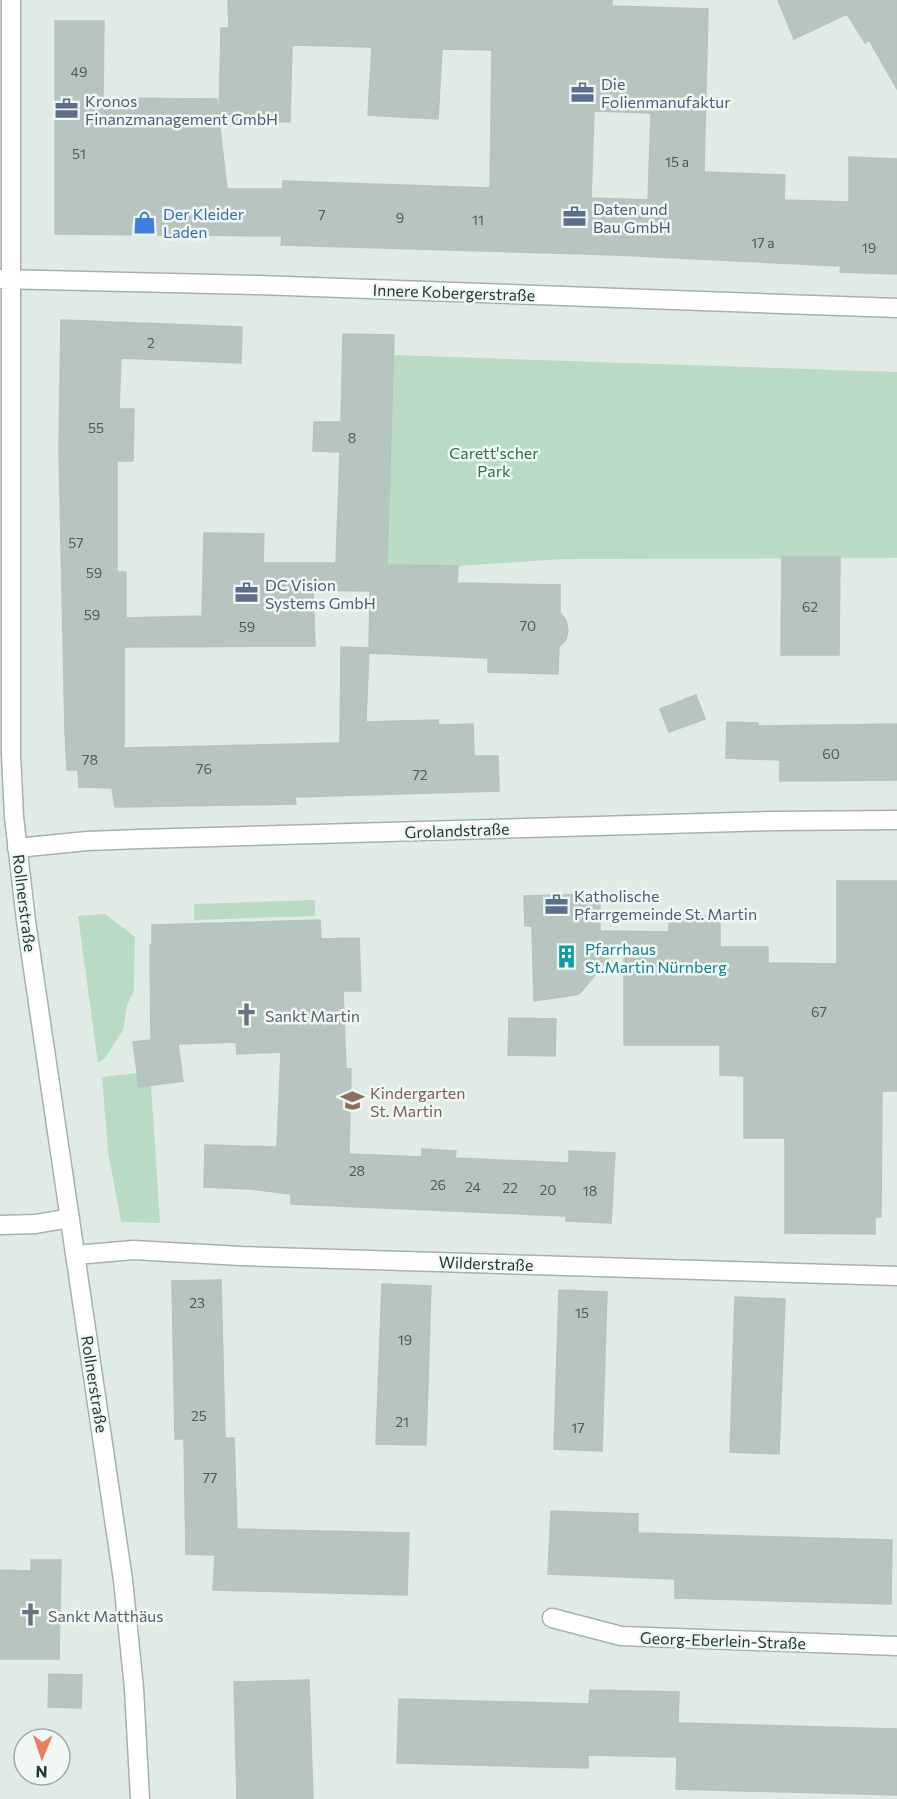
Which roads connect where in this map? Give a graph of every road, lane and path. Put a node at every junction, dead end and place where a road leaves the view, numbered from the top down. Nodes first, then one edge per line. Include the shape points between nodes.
1 (11, 0) edge
2 (5, 280) edge
3 (897, 308) edge
4 (897, 820) edge
5 (17, 848) junction
6 (70, 1218) junction
7 (0, 1225) edge
8 (76, 1255) junction
9 (897, 1276) edge
10 (552, 1618) dead end
11 (897, 1646) edge
12 (140, 1799) edge

1 - 2 street, Rollnerstraße
2 - 3 street, Innere Kobergerstraße
2 - 5 street, Rollnerstraße via 11,754
4 - 5 street, Grolandstraße via 164,838
5 - 6 street, Rollnerstraße
6 - 7 street
6 - 8 street, Rollnerstraße
8 - 9 street, Wilderstraße via 133,1250
8 - 12 street, Rollnerstraße via 123,1580
10 - 11 street, Georg-Eberlein-Straße via 621,1636

